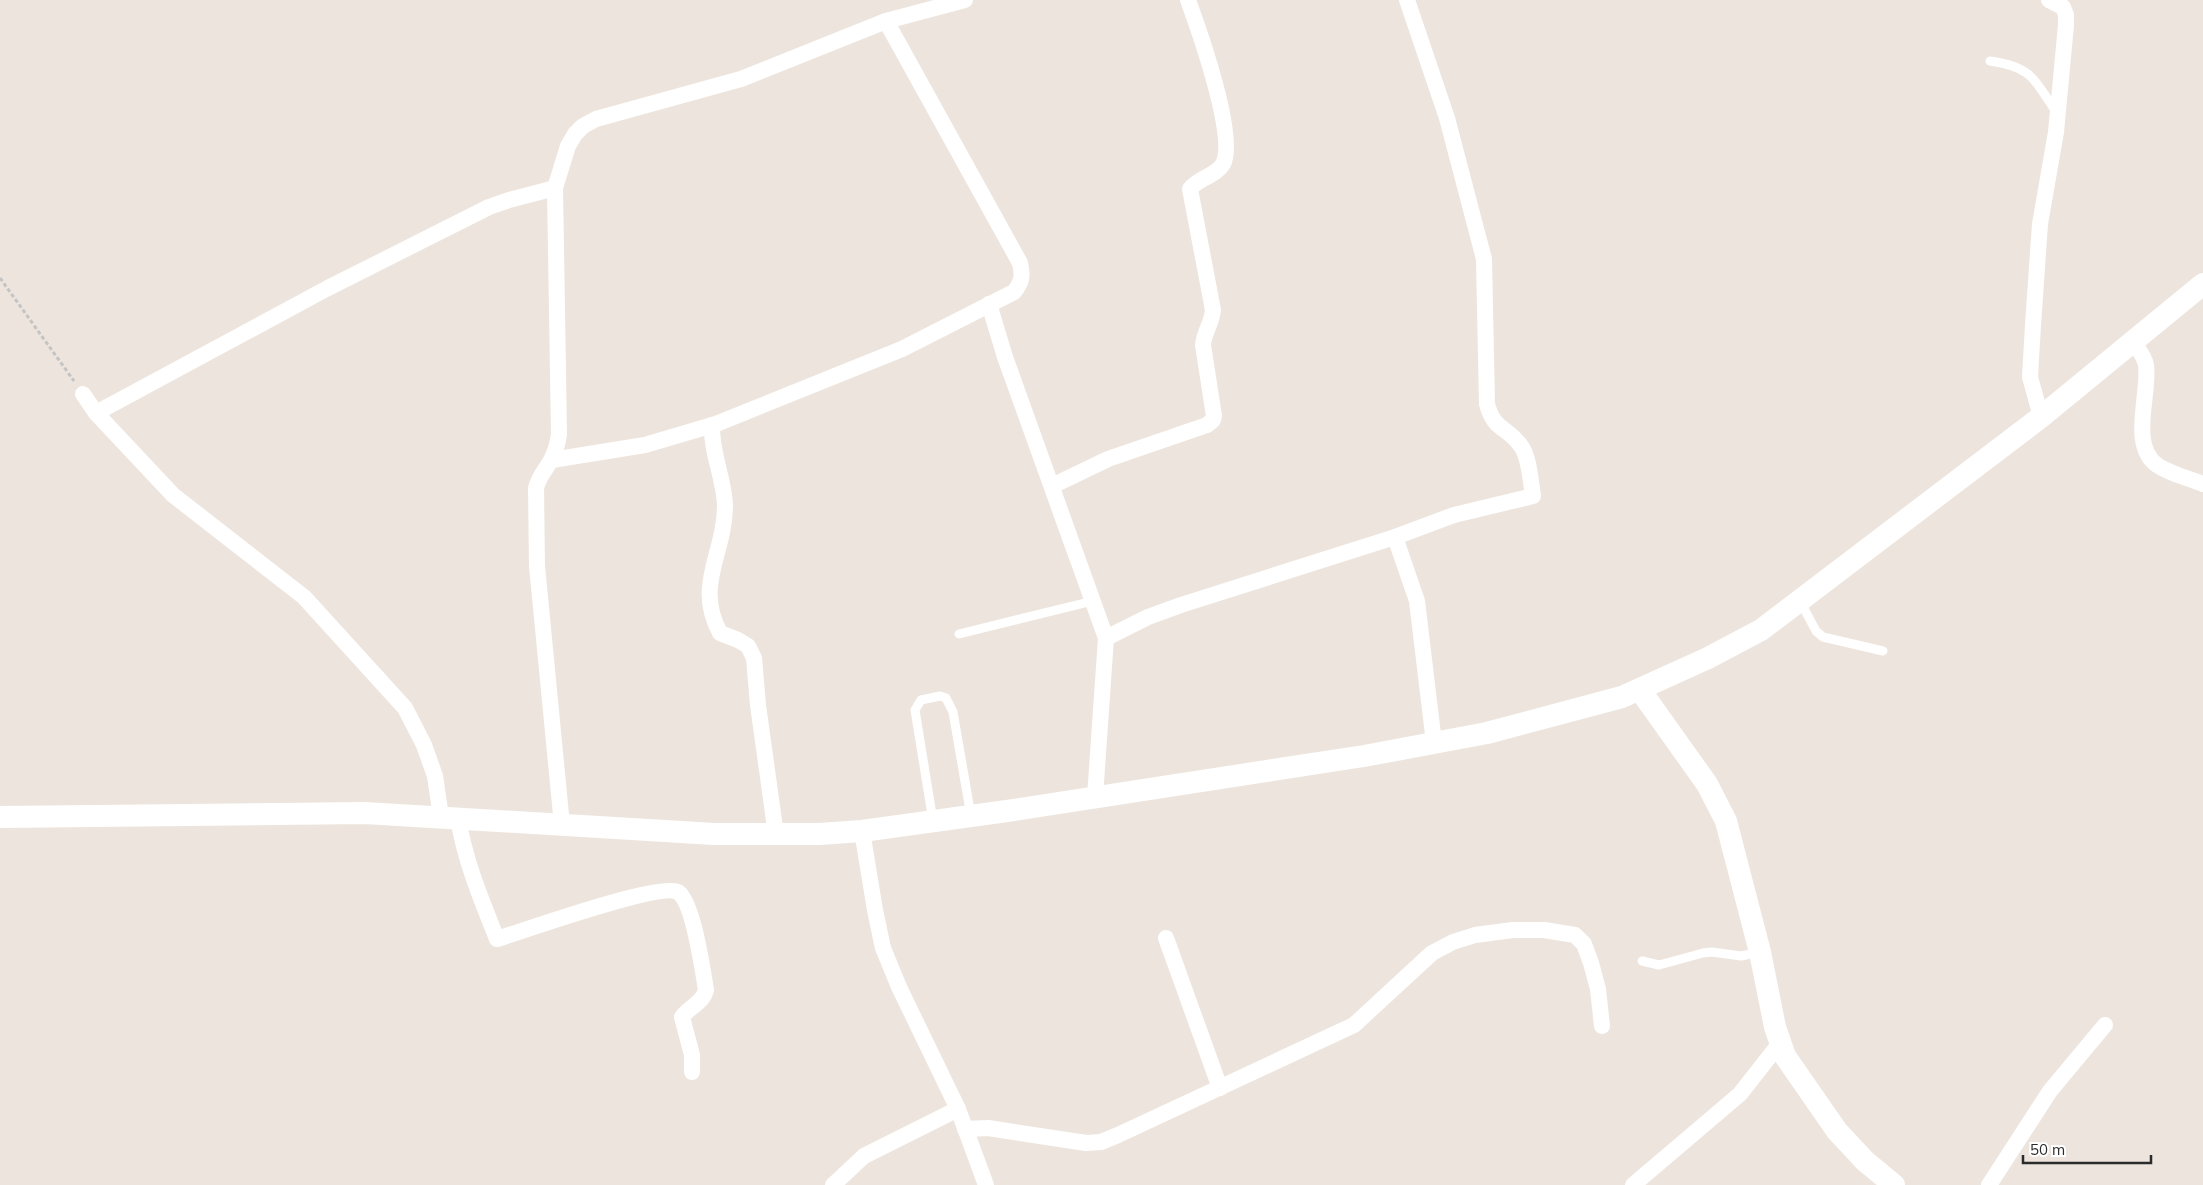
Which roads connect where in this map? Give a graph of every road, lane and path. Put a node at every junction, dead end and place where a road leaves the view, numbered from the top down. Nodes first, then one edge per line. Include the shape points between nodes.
1 (965, 0) edge
2 (1188, 0) edge
3 (1408, 0) edge
4 (2050, 0) edge
5 (886, 21) junction
6 (1990, 61) dead end
7 (2058, 115) junction
8 (555, 188) junction
9 (0, 278) edge
10 (2203, 284) edge
11 (990, 304) junction
12 (2134, 342) junction
13 (83, 394) joint
14 (96, 412) junction
15 (2041, 417) junction
16 (712, 425) junction
17 (552, 460) junction
18 (2203, 484) edge
19 (1052, 486) junction
20 (1395, 537) junction
21 (1094, 601) junction
22 (1799, 601) junction
23 (959, 634) dead end
24 (1106, 638) junction
25 (1882, 651) dead end
26 (1640, 690) junction
27 (1434, 743) junction
28 (1095, 797) junction
29 (971, 816) junction
30 (0, 817) edge
31 (450, 818) junction
32 (933, 822) junction
33 (562, 825) junction
34 (862, 831) junction
35 (776, 835) junction
36 (1166, 938) dead end
37 (1760, 952) junction
38 (1642, 961) dead end
39 (2105, 1025) dead end
40 (1602, 1026) dead end
41 (1780, 1043) junction
42 (692, 1072) dead end
43 (1220, 1088) junction
44 (958, 1109) junction
45 (965, 1129) junction
46 (833, 1185) edge
47 (986, 1185) edge
48 (1633, 1185) edge
49 (1894, 1185) edge
50 (1989, 1185) edge

1 - 5 street
2 - 19 street via 1206,50 1226,147 1222,166 1194,183 1190,189 1213,310 1203,345 1213,420 1207,425 1108,459
3 - 20 street via 1447,118 1484,259 1487,404 1490,416 1523,447 1533,496 1454,515
4 - 7 street via 2063,7 2066,15
5 - 8 street via 742,79 596,119 575,134
5 - 11 street via 1020,264 1023,275 1020,285 1014,292
6 - 7 lane via 2011,64 2031,75
7 - 15 street via 2040,224 2030,377
8 - 14 street via 489,207 326,289
8 - 17 street via 559,434
9 - 13 path
10 - 12 street
11 - 16 street via 902,349
11 - 19 street via 1005,357
12 - 15 street
12 - 18 street via 2146,365 2142,438 2146,450 2158,466
13 - 14 street
14 - 31 street via 173,495 304,597 405,708 424,744
15 - 22 street
16 - 17 street via 645,445
16 - 35 street via 713,453 725,504 724,528 708,598 720,633 748,646 754,658
17 - 33 street via 539,477 536,488 538,566
19 - 21 street
20 - 24 street via 1181,605
20 - 27 street via 1417,602
21 - 23 lane
21 - 24 street
22 - 25 lane via 1823,638
22 - 26 street via 1735,645
24 - 28 street
26 - 27 street via 1555,716
26 - 37 street via 1707,784 1720,808
27 - 28 street
28 - 29 street
29 - 32 street
29 - 32 lane via 953,712 946,698 940,696 921,700 915,710
30 - 31 street via 268,812
31 - 33 street
31 - 42 street via 497,939 615,902 670,890 678,892 686,903 706,990 699,1002 682,1017 692,1055
32 - 34 street
33 - 35 street
34 - 35 street
34 - 44 street via 883,948
36 - 43 street
37 - 38 lane via 1741,956 1703,953 1660,965
37 - 41 street
39 - 50 street via 2050,1091
40 - 43 street via 1591,963 1584,944 1574,936 1544,930 1475,935 1432,953 1354,1025
41 - 48 street via 1740,1094
41 - 49 street via 1785,1056 1837,1130 1865,1161
43 - 45 street via 1101,1142 1086,1143 988,1128
44 - 45 street
44 - 46 street via 864,1156
45 - 47 street

